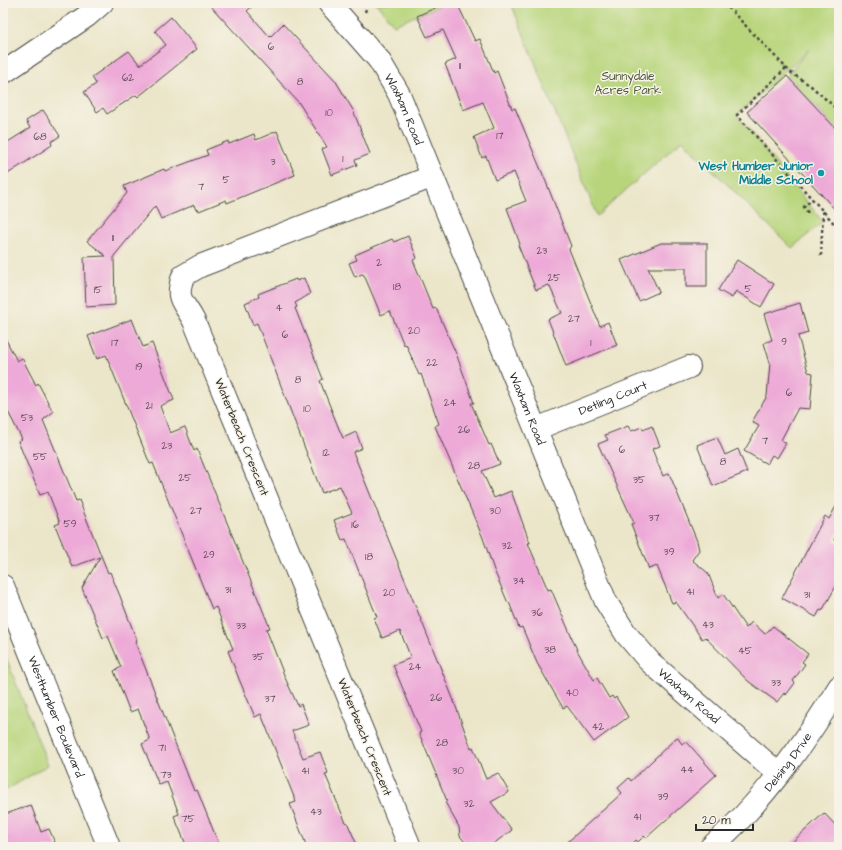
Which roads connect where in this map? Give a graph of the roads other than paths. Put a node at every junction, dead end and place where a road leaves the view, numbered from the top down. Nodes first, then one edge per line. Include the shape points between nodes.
1 (102, 3) edge
2 (329, 3) edge
3 (3, 73) edge
4 (431, 176) junction
5 (689, 367) dead end
6 (536, 429) junction
7 (3, 586) edge
8 (839, 687) edge
9 (779, 774) junction
10 (713, 846) edge
11 (109, 847) edge
12 (410, 847) edge

1 - 3 street
2 - 4 street, Waxham Road via 379,60 391,80
4 - 6 street, Waxham Road
4 - 12 street, Waterbeach Crescent via 195,269 183,276 179,287 180,300 194,321
5 - 6 street, Detling Court
6 - 9 street, Waxham Road via 606,602 626,634 650,662
7 - 11 street, Westhumber Boulevard
8 - 9 street, Delsing Drive via 812,730
9 - 10 street, Delsing Drive

